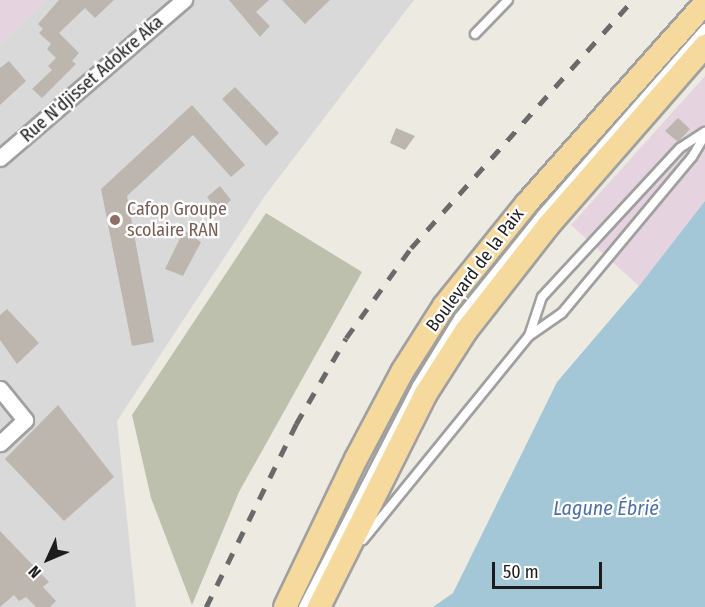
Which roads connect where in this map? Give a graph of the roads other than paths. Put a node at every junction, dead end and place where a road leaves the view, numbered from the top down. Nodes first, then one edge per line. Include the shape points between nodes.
1 (184, 0) edge
2 (508, 0) edge
3 (705, 3) edge
4 (705, 28) edge
5 (475, 34) dead end
6 (705, 46) edge
7 (705, 133) edge
8 (0, 158) edge
9 (529, 336) junction
10 (0, 389) edge
11 (0, 443) edge
12 (334, 575) junction
13 (285, 607) edge
14 (303, 607) edge
15 (319, 607) edge

1 - 8 street, Rue N'djisset Adokre Aka
2 - 5 lane
3 - 13 main road, Boulevard de la Paix via 527,203 444,306 402,372 356,459
4 - 14 lane, Boulevard de la Paix via 541,215 459,317 417,385
6 - 12 main road, Boulevard de la Paix via 548,226 466,331 425,395
7 - 9 lane via 692,157 562,313
7 - 9 lane via 680,148 542,297
9 - 12 lane
10 - 11 street via 25,420
12 - 15 main road, Boulevard de la Paix

